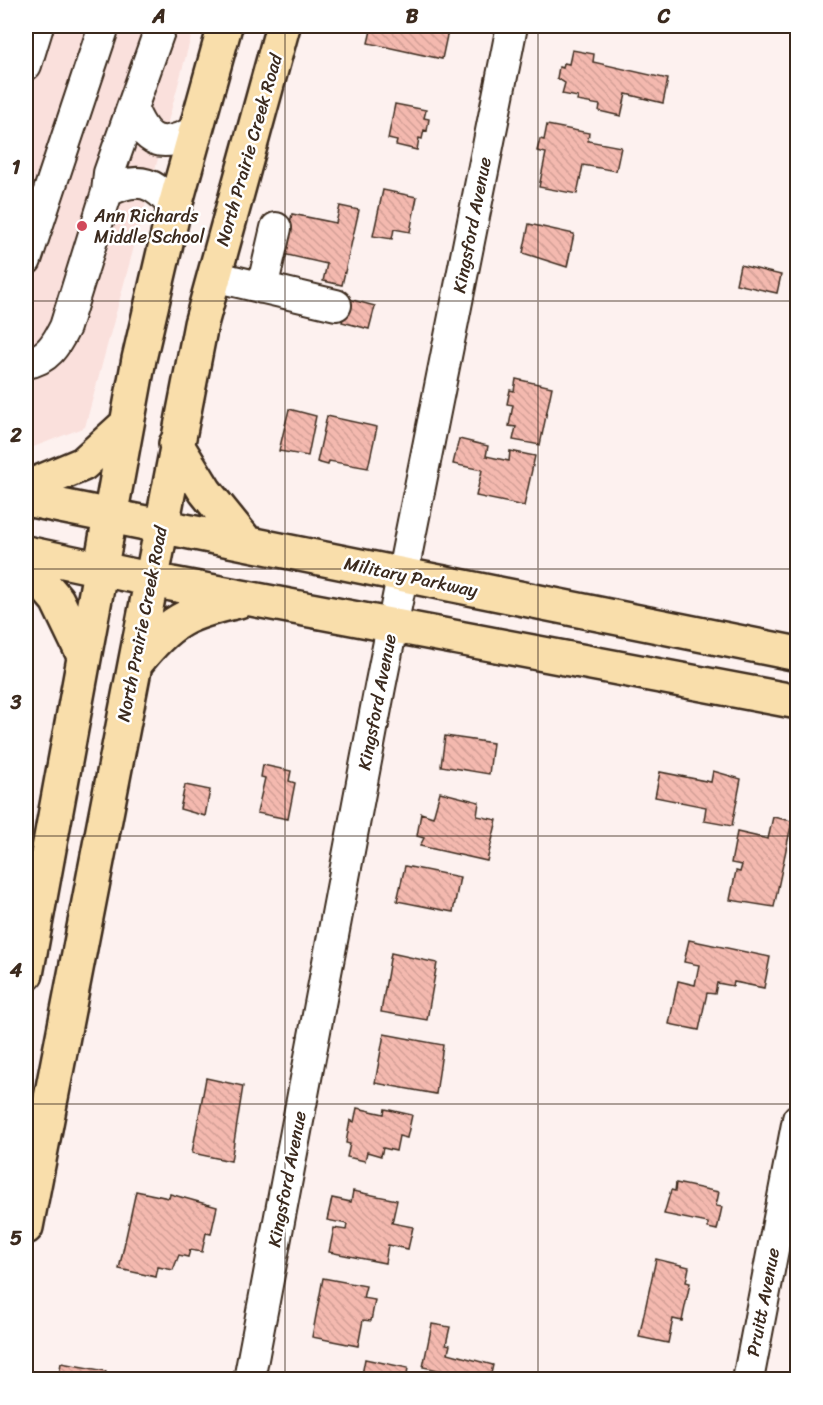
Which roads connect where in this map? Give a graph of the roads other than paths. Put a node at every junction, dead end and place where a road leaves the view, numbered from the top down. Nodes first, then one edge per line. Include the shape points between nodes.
1 (38, 26) edge
2 (104, 26) edge
3 (161, 26) edge
4 (225, 26) edge
5 (283, 26) edge
6 (512, 26) edge
7 (26, 65) edge
8 (132, 108) junction
9 (195, 131) junction
10 (107, 192) junction
11 (174, 209) junction
12 (276, 228) dead end
13 (26, 260) edge
14 (213, 276) junction
15 (262, 288) junction
16 (336, 305) dead end
17 (26, 363) edge
18 (127, 424) junction
19 (176, 444) junction
20 (26, 488) edge
21 (26, 499) edge
22 (111, 516) junction
23 (160, 526) junction
24 (247, 543) junction
25 (26, 553) edge
26 (26, 564) edge
27 (101, 568) junction
28 (403, 576) junction
29 (150, 580) junction
30 (249, 598) junction
31 (392, 624) junction
32 (798, 654) edge
33 (84, 656) junction
34 (135, 665) junction
35 (798, 702) edge
36 (26, 974) edge
37 (798, 1119) edge
38 (26, 1227) edge
39 (249, 1380) edge
40 (748, 1380) edge

1 - 7 street
2 - 13 street
3 - 8 street
4 - 9 main road
5 - 14 main road, North Prairie Creek Road
6 - 28 street, Kingsford Avenue
8 - 9 street via 140,127 156,141 169,142
8 - 10 street via 109,174
9 - 11 main road
10 - 11 street via 134,182 155,186
10 - 17 street via 61,335 45,357
11 - 18 main road
12 - 15 street
14 - 15 street
14 - 19 main road, North Prairie Creek Road
15 - 16 street
18 - 20 main road via 83,464
18 - 22 main road
19 - 23 main road, North Prairie Creek Road
19 - 24 main road via 205,491
21 - 22 main road, Military Parkway
22 - 23 main road, Military Parkway
22 - 27 main road
23 - 24 main road, Military Parkway
23 - 29 main road, North Prairie Creek Road
24 - 28 main road, Military Parkway
25 - 27 main road
26 - 33 main road via 57,600
27 - 29 main road
27 - 33 main road
28 - 31 street, Kingsford Avenue
28 - 32 main road, Military Parkway
29 - 30 main road
29 - 34 main road, North Prairie Creek Road
30 - 31 main road
30 - 34 main road via 208,608 172,623
31 - 35 main road
31 - 39 street, Kingsford Avenue
33 - 36 main road
34 - 38 main road, North Prairie Creek Road
37 - 40 street, Pruitt Avenue

